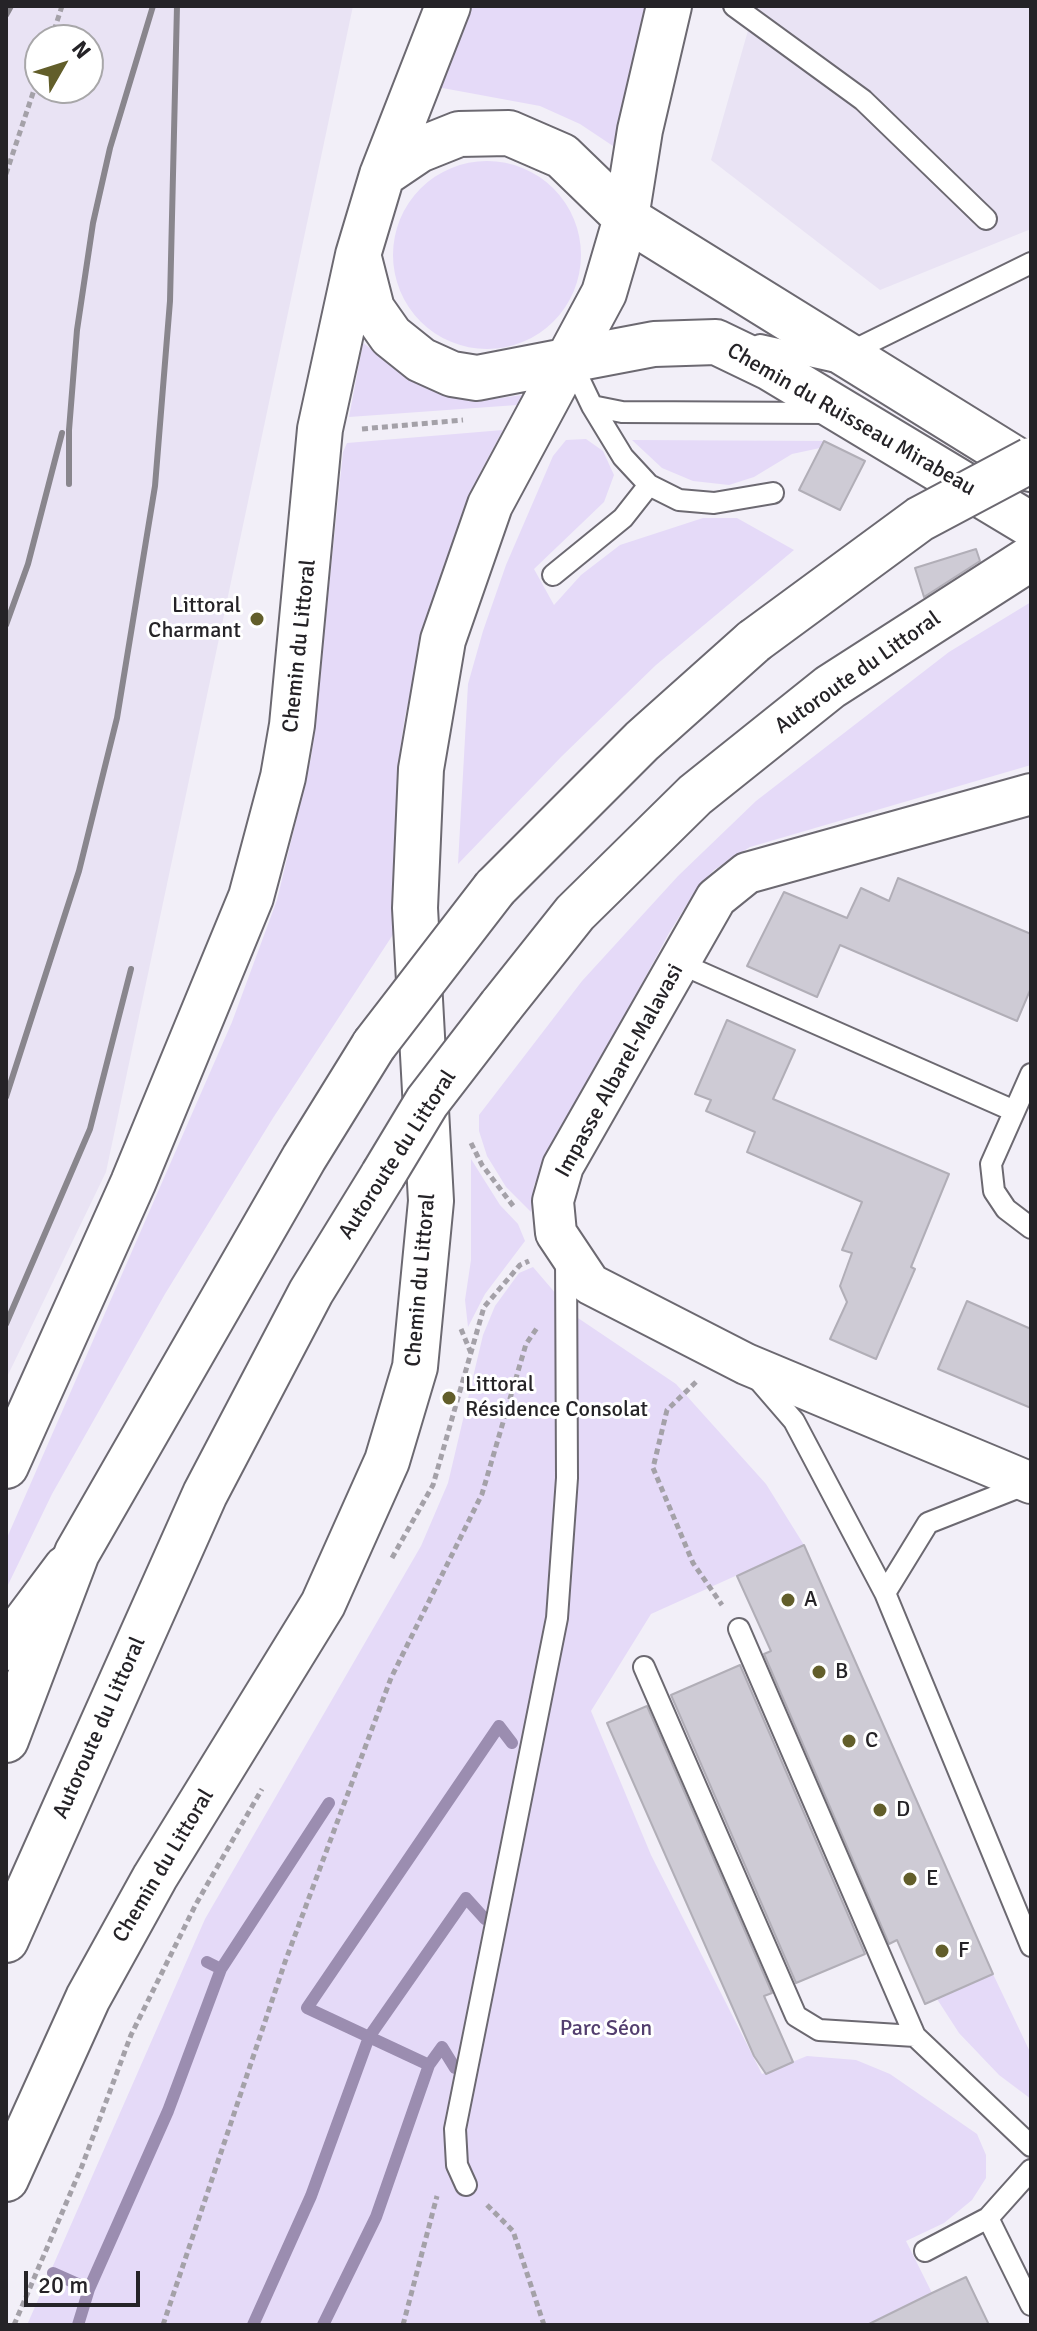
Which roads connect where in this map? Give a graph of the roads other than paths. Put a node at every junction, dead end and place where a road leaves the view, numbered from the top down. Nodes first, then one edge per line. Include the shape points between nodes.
1 (448, 6) edge
2 (669, 6) edge
3 (734, 6) edge
4 (382, 175) junction
5 (626, 218) junction
6 (986, 219) dead end
7 (358, 255) junction
8 (1031, 263) edge
9 (716, 342) junction
10 (849, 356) junction
11 (570, 360) junction
12 (592, 406) junction
13 (844, 414) junction
14 (1031, 460) edge
15 (1031, 469) edge
16 (649, 485) junction
17 (773, 493) dead end
18 (1031, 525) edge
19 (1031, 558) edge
20 (553, 575) dead end
21 (1031, 794) edge
22 (679, 963) junction
23 (1031, 1074) edge
24 (1012, 1110) junction
25 (1031, 1228) edge
26 (566, 1248) junction
27 (746, 1364) junction
28 (6, 1466) edge
29 (1031, 1483) edge
30 (77, 1553) junction
31 (885, 1593) junction
32 (739, 1629) road end
33 (6, 1648) edge
34 (644, 1667) dead end
35 (6, 1740) edge
36 (6, 1940) edge
37 (1031, 1946) edge
38 (915, 2036) junction
39 (1031, 2146) edge
40 (1031, 2170) edge
41 (6, 2179) edge
42 (466, 2185) road end
43 (988, 2218) junction
44 (925, 2251) dead end
45 (1031, 2305) edge

1 - 4 main road
2 - 5 main road
3 - 6 lane via 863,100
4 - 5 main road via 419,150 459,134 509,133 562,156
4 - 7 main road
5 - 10 main road
5 - 11 main road via 604,293
7 - 11 main road via 372,309 391,336 421,360 477,378
7 - 28 main road, Chemin du Littoral via 320,429 292,725 251,897 133,1183
8 - 10 lane
9 - 10 lane via 754,344 832,361
9 - 11 main road, Chemin du Ruisseau Mirabeau via 654,344
9 - 13 main road, Chemin du Ruisseau Mirabeau
10 - 15 main road
11 - 12 lane
11 - 41 main road, Chemin du Littoral via 490,505 443,640 431,702 421,769 415,908 431,1201 415,1367 387,1461 323,1604 155,1877 88,1998
12 - 13 lane via 622,412
12 - 16 lane via 623,457
13 - 18 main road, Chemin du Ruisseau Mirabeau
14 - 30 main road, bridge via 920,519 754,641 642,741 495,888 374,1045
16 - 17 lane via 679,500 714,503
16 - 20 lane via 623,518
19 - 36 main road, Autoroute du Littoral, bridge via 830,687 695,795 575,913 427,1102 311,1292 205,1494
21 - 22 street, Impasse Albarel-Malavasi via 747,873 716,898
22 - 24 lane
22 - 26 street, Impasse Albarel-Malavasi via 563,1166 553,1201 556,1233
23 - 24 lane
24 - 25 lane via 991,1164 994,1191 1006,1209
26 - 27 street, Impasse Albarel-Malavasi via 590,1284
26 - 42 lane via 567,1478 557,1618 455,2129 457,2165
27 - 29 street, Impasse Albarel-Malavasi
27 - 31 lane via 794,1421
29 - 31 lane via 928,1523
30 - 33 main road
30 - 35 main road
31 - 37 lane
32 - 38 lane
34 - 38 lane via 796,2016 819,2030
38 - 39 lane
40 - 43 lane
43 - 44 lane
43 - 45 lane

